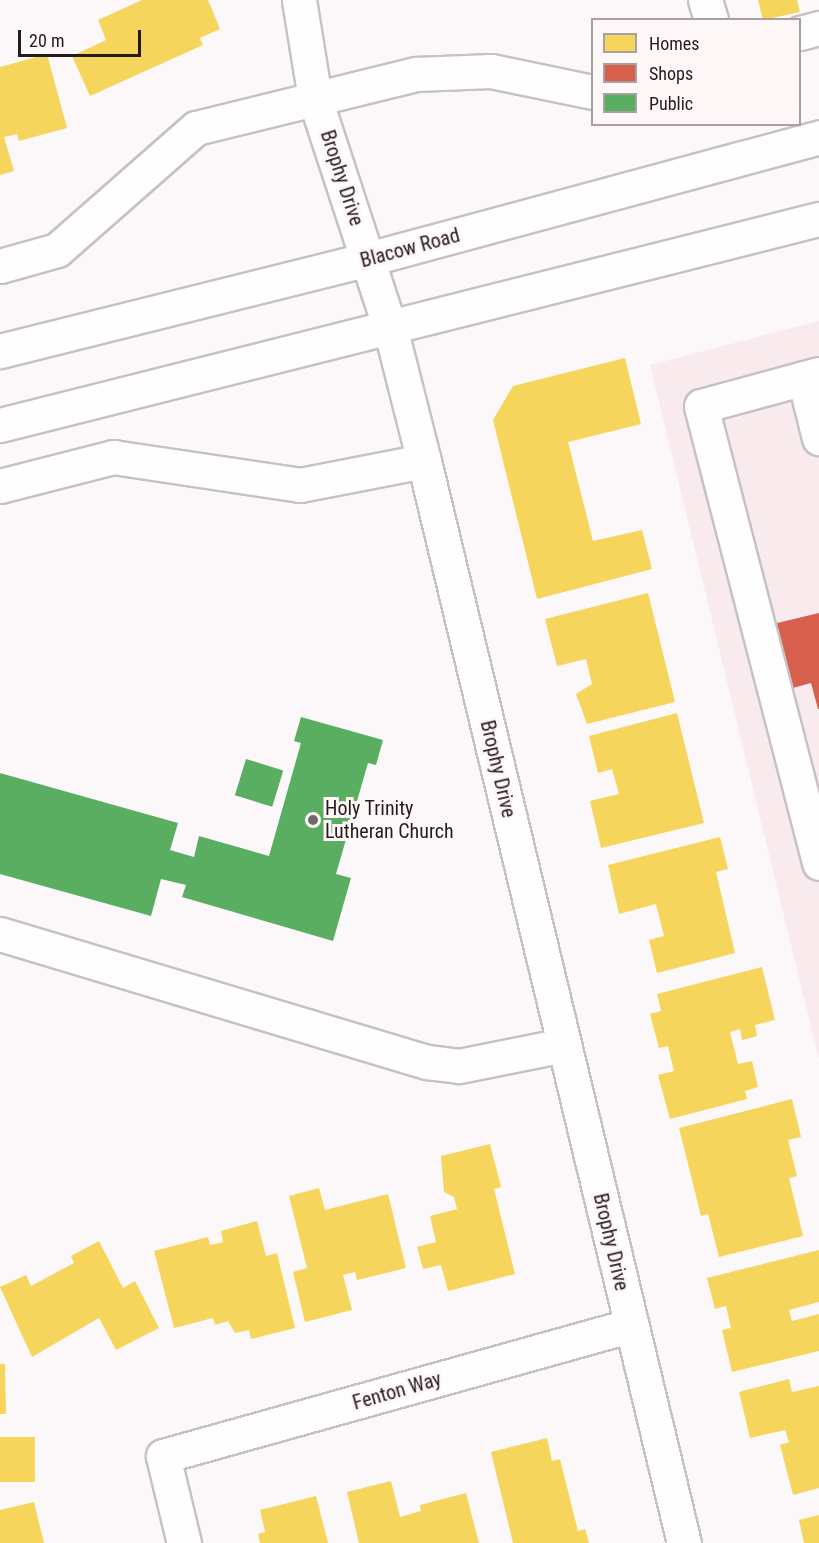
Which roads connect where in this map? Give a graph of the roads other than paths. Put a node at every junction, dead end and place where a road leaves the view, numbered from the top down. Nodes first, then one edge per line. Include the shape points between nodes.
1 (299, 0) edge
2 (705, 0) edge
3 (710, 18) edge
4 (819, 28) edge
5 (801, 33) edge
6 (591, 92) edge
7 (315, 99) junction
8 (819, 137) edge
9 (819, 219) edge
10 (368, 259) junction
11 (0, 266) edge
12 (391, 331) junction
13 (0, 351) edge
14 (811, 376) edge
15 (0, 425) edge
16 (819, 438) edge
17 (424, 461) junction
18 (0, 486) edge
19 (819, 863) edge
20 (0, 934) edge
21 (564, 1045) junction
22 (631, 1325) junction
23 (184, 1543) edge
24 (684, 1543) edge

1 - 7 street, Brophy Drive
2 - 3 street
4 - 5 street
6 - 7 street via 470,72 416,74
7 - 10 street, Brophy Drive
7 - 11 street via 196,128 57,250
8 - 10 street, Blacow Road
9 - 12 street
10 - 12 street, Brophy Drive
10 - 13 street, Blacow Road
12 - 15 street
12 - 17 street, Brophy Drive
14 - 16 street
14 - 19 street via 701,406
17 - 18 street via 300,485 113,457
17 - 21 street, Brophy Drive
20 - 21 street via 427,1062 459,1066
21 - 22 street, Brophy Drive
22 - 23 street, Fenton Way via 163,1456
22 - 24 street, Brophy Drive

